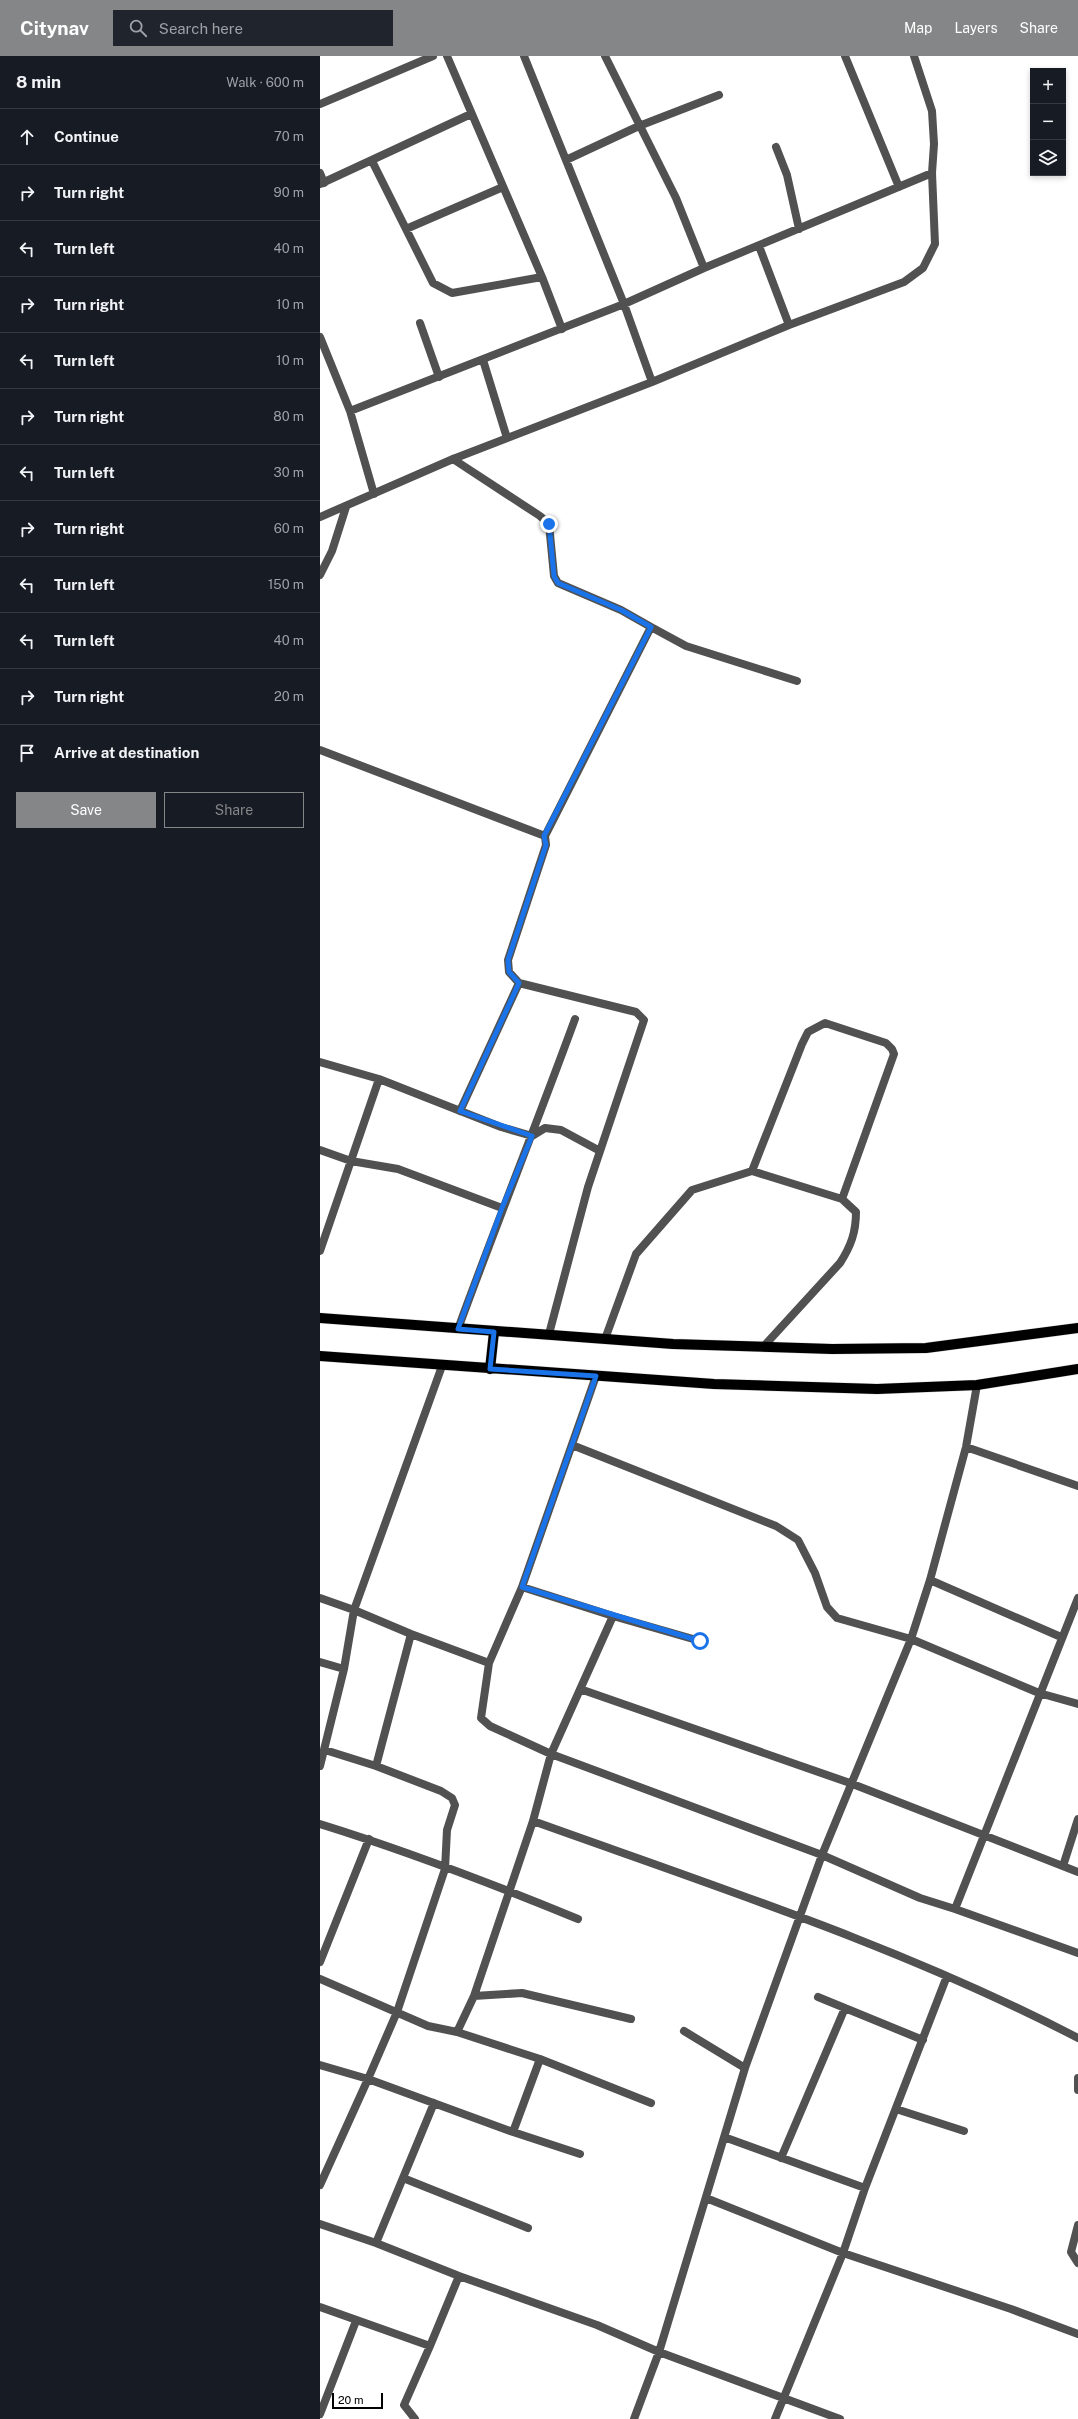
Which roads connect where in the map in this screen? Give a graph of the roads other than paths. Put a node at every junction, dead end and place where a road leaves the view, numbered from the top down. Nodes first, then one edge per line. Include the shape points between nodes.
1 (433, 56) edge
2 (447, 56) edge
3 (524, 56) edge
4 (845, 56) edge
5 (914, 56) edge
6 (608, 57) edge
7 (719, 95) dead end
8 (320, 104) edge
9 (471, 114) junction
10 (639, 126) junction
11 (776, 147) dead end
12 (566, 160) junction
13 (372, 161) junction
14 (320, 173) edge
15 (932, 173) junction
16 (322, 183) edge
17 (503, 187) junction
18 (899, 187) junction
19 (406, 229) junction
20 (800, 229) junction
21 (759, 246) junction
22 (704, 268) junction
23 (542, 277) junction
24 (624, 304) junction
25 (420, 323) dead end
26 (789, 325) junction
27 (562, 329) junction
28 (320, 337) edge
29 (483, 360) junction
30 (439, 377) junction
31 (652, 382) junction
32 (350, 411) junction
33 (508, 438) junction
34 (453, 459) junction
35 (374, 494) junction
36 (346, 507) junction
37 (320, 517) edge
38 (321, 571) edge
39 (651, 627) junction
40 (797, 681) dead end
41 (320, 750) edge
42 (544, 836) junction
43 (519, 983) junction
44 (576, 1019) dead end
45 (320, 1062) edge
46 (379, 1079) junction
47 (460, 1111) junction
48 (532, 1136) junction
49 (320, 1150) edge
50 (600, 1151) junction
51 (351, 1161) junction
52 (752, 1171) junction
53 (842, 1199) junction
54 (502, 1208) junction
55 (320, 1252) edge
56 (320, 1318) edge
57 (1078, 1328) edge
58 (458, 1329) junction
59 (494, 1332) junction
60 (549, 1334) junction
61 (605, 1339) junction
62 (763, 1347) junction
63 (320, 1356) edge
64 (442, 1366) junction
65 (490, 1369) junction
66 (1078, 1369) edge
67 (596, 1376) junction
68 (978, 1385) junction
69 (572, 1446) junction
70 (966, 1447) junction
71 (1078, 1486) edge
72 (930, 1580) junction
73 (522, 1587) junction
74 (320, 1598) edge
75 (1078, 1598) edge
76 (354, 1610) junction
77 (612, 1616) junction
78 (411, 1634) junction
79 (1061, 1637) junction
80 (910, 1639) junction
81 (700, 1641) dead end
82 (320, 1662) edge
83 (489, 1663) junction
84 (344, 1669) junction
85 (580, 1689) junction
86 (1039, 1693) junction
87 (1078, 1704) edge
88 (325, 1750) junction
89 (551, 1754) junction
90 (320, 1766) edge
91 (376, 1766) junction
92 (850, 1783) junction
93 (1078, 1819) edge
94 (533, 1821) junction
95 (320, 1824) edge
96 (983, 1835) junction
97 (369, 1839) junction
98 (822, 1855) junction
99 (1063, 1866) junction
100 (445, 1869) junction
101 (1078, 1872) edge
102 (509, 1891) junction
103 (955, 1909) junction
104 (799, 1916) junction
105 (578, 1919) dead end
106 (1078, 1953) edge
107 (320, 1962) edge
108 (948, 1976) junction
109 (320, 1979) edge
110 (474, 1996) junction
111 (818, 1997) dead end
112 (845, 2008) junction
113 (397, 2012) junction
114 (631, 2019) dead end
115 (684, 2031) dead end
116 (457, 2032) junction
117 (1078, 2038) edge
118 (923, 2040) junction
119 (540, 2059) junction
120 (320, 2065) edge
121 (745, 2068) junction
122 (1078, 2078) edge
123 (368, 2079) junction
124 (1078, 2090) edge
125 (434, 2103) junction
126 (652, 2103) dead end
127 (896, 2109) junction
128 (964, 2131) dead end
129 (513, 2132) junction
130 (724, 2137) junction
131 (580, 2154) dead end
132 (781, 2158) junction
133 (403, 2178) junction
134 (320, 2185) edge
135 (865, 2188) junction
136 (706, 2198) junction
137 (320, 2224) edge
138 (1078, 2225) edge
139 (528, 2228) dead end
140 (376, 2243) junction
141 (843, 2252) junction
142 (1078, 2263) edge
143 (459, 2276) junction
144 (320, 2307) edge
145 (356, 2322) junction
146 (1078, 2334) edge
147 (430, 2346) junction
148 (659, 2352) junction
149 (783, 2397) junction
150 (320, 2414) edge
151 (416, 2419) edge
152 (634, 2419) edge
153 (775, 2419) edge
154 (840, 2419) edge

1 - 8 street
2 - 9 street
3 - 12 street
4 - 18 street
5 - 15 street via 932,111
6 - 10 street
7 - 10 street
9 - 13 street
9 - 17 street
10 - 12 street
10 - 22 street via 676,198
11 - 20 street via 787,175
12 - 24 street
13 - 16 street
13 - 19 street
14 - 16 street
15 - 18 street
15 - 26 street via 935,244 924,268 904,282
17 - 19 street
17 - 23 street
18 - 20 street
19 - 23 street via 433,282 452,293
20 - 21 street
21 - 22 street
21 - 26 street
22 - 24 street
23 - 27 street
24 - 27 street
24 - 31 street
25 - 30 street
26 - 31 street
27 - 29 street
28 - 32 street
29 - 30 street
29 - 33 street
30 - 32 street
31 - 33 street
32 - 35 street
33 - 34 street
34 - 35 street
34 - 39 street via 549,524 554,576 558,583 621,610
35 - 36 street
36 - 37 street
36 - 38 street via 332,551
39 - 40 street via 686,646
39 - 42 street
41 - 42 street
42 - 43 street via 546,845 508,960 509,972
43 - 47 street
43 - 50 street via 629,1010 642,1016 644,1020
44 - 48 street
45 - 46 street
46 - 47 street
46 - 51 street
47 - 48 street
48 - 50 street via 545,1128 560,1130
48 - 54 street
49 - 51 street
50 - 60 street
51 - 54 street via 398,1170
51 - 55 street
52 - 53 street
52 - 53 street via 802,1044 808,1032 825,1023 886,1044 894,1054
52 - 61 street via 692,1190 678,1204 664,1224 636,1254
53 - 62 street via 856,1212 856,1228 850,1248 840,1263
54 - 58 street
56 - 58 main road
57 - 62 main road via 926,1348
58 - 59 main road
59 - 60 main road
59 - 65 main road
60 - 61 main road
61 - 62 main road
63 - 64 main road
64 - 65 main road
64 - 76 street
65 - 67 main road
66 - 68 main road
67 - 68 main road via 714,1384 877,1390
67 - 69 street
68 - 70 street
69 - 73 street
69 - 80 street via 776,1526 798,1540 815,1573 826,1607 837,1618
70 - 71 street
70 - 72 street
72 - 79 street
72 - 80 street
73 - 77 street
73 - 83 street
74 - 76 street
75 - 79 street
76 - 78 street
76 - 84 street
77 - 81 street
77 - 85 street
78 - 83 street
78 - 91 street
79 - 86 street
80 - 86 street
80 - 92 street
82 - 84 street
83 - 89 street via 481,1718 490,1726
84 - 88 street
85 - 89 street
85 - 92 street
86 - 87 street
86 - 96 street
88 - 90 street
88 - 91 street
89 - 94 street
89 - 98 street
91 - 100 street via 441,1791 452,1798 455,1805 447,1830
92 - 96 street
92 - 98 street
93 - 99 street
94 - 102 street
94 - 104 street
95 - 97 street
96 - 99 street
96 - 103 street
97 - 100 street
97 - 107 street
98 - 103 street via 920,1898
98 - 104 street
99 - 101 street
100 - 102 street
100 - 113 street
102 - 105 street
102 - 110 street
103 - 106 street
104 - 108 street
104 - 121 street
108 - 117 street
108 - 118 street
109 - 113 street
110 - 114 street via 522,1993
110 - 116 street
111 - 112 street
112 - 118 street
112 - 132 street
113 - 116 street via 428,2026
113 - 123 street
115 - 121 street
116 - 119 street
118 - 127 street
119 - 126 street
119 - 129 street
120 - 123 street
121 - 130 street
122 - 124 street
123 - 125 street
123 - 134 street
125 - 129 street
125 - 133 street
127 - 128 street
127 - 135 street
129 - 131 street
130 - 132 street
130 - 136 street
132 - 135 street
133 - 139 street
133 - 140 street
135 - 141 street
136 - 141 street
136 - 148 street
137 - 140 street
138 - 142 street via 1071,2252
140 - 143 street
141 - 146 street
141 - 149 street
143 - 147 street
143 - 148 street via 597,2325
144 - 145 street
145 - 147 street
145 - 150 street
147 - 151 street via 404,2405
148 - 149 street
148 - 152 street
149 - 153 street
149 - 154 street

